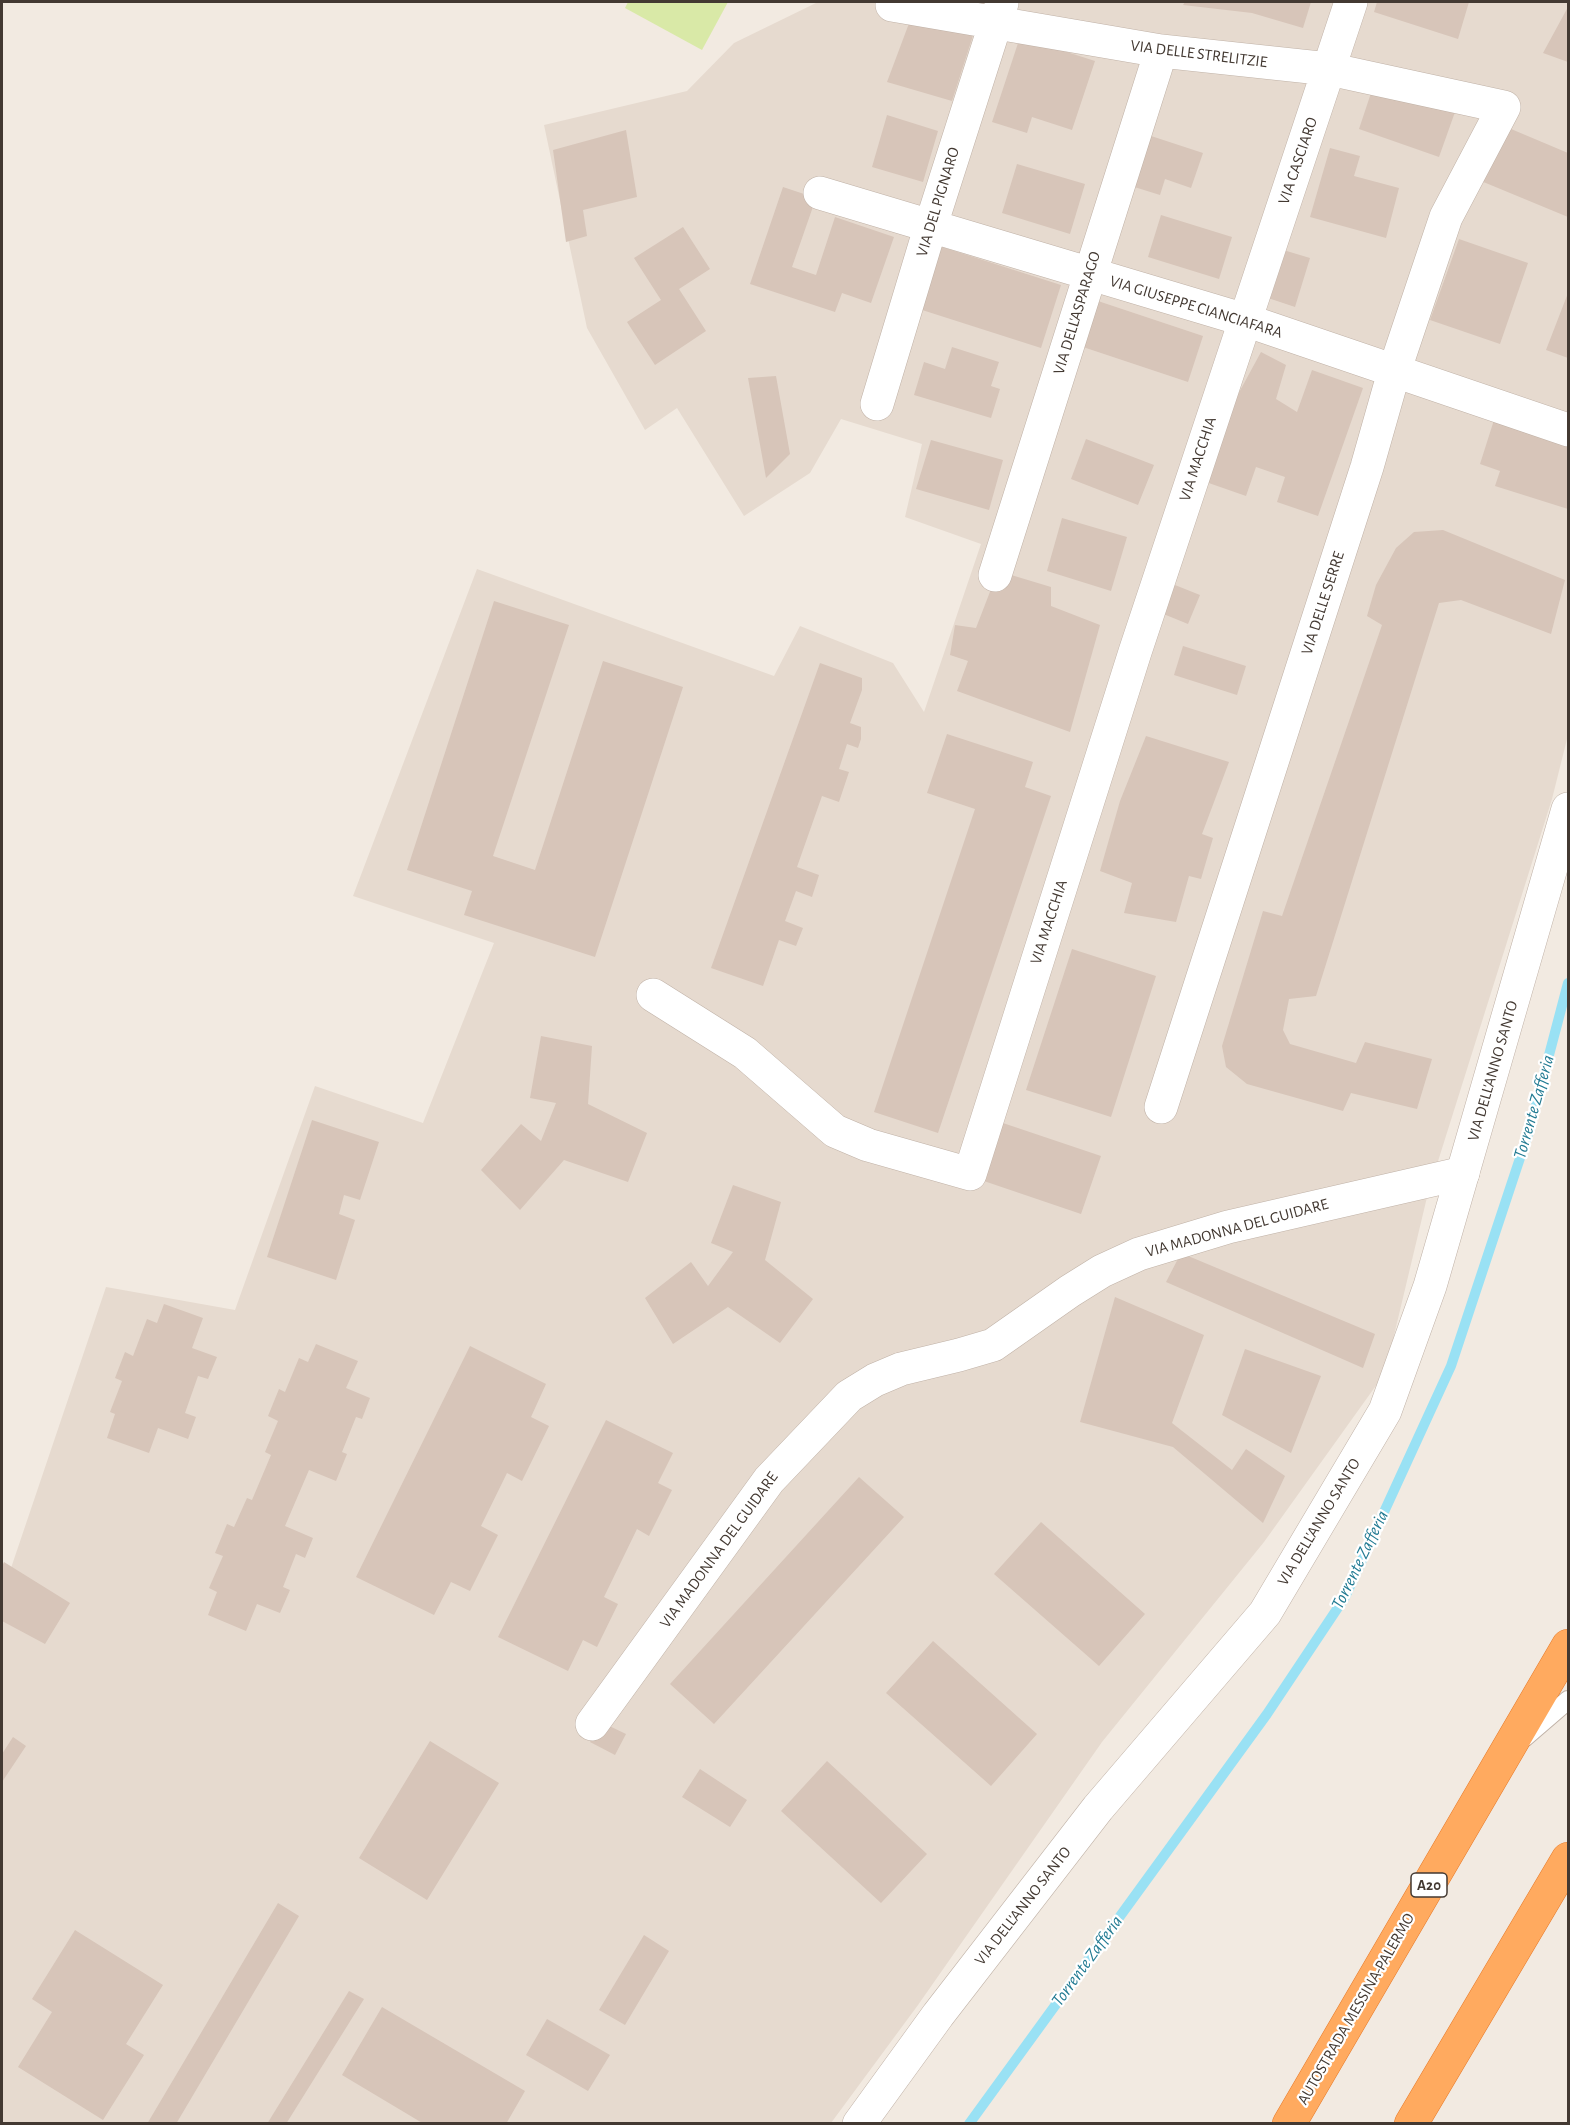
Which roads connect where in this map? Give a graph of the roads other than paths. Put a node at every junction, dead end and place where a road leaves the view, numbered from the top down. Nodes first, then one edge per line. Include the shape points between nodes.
1 (1352, 2) edge
2 (892, 5) dead end
3 (999, 12) edge
4 (1161, 51) junction
5 (1329, 69) junction
6 (1504, 107) joint
7 (820, 193) dead end
8 (931, 225) junction
9 (1089, 274) junction
10 (1245, 320) junction
11 (1394, 372) junction
12 (877, 404) dead end
13 (1569, 430) edge
14 (995, 575) dead end
15 (1569, 809) edge
16 (653, 995) dead end
17 (1161, 1107) dead end
18 (1463, 1173) junction
19 (1569, 1647) edge
20 (1569, 1700) edge
21 (592, 1724) dead end
22 (1506, 1753) junction
23 (1569, 1859) edge
24 (859, 2124) edge
25 (1289, 2124) edge
26 (1411, 2124) edge

1 - 5 street, VIA CASCIARO
2 - 3 street, VIA DELLE STRELITZIE
3 - 4 street, VIA DELLE STRELITZIE
3 - 8 street, VIA DEL PIGNARO
4 - 5 street, VIA DELLE STRELITZIE
4 - 9 street, VIA DELL'ASPARAGO
5 - 6 street, VIA DELLE STRELITZIE
5 - 10 street, VIA CASCIARO
6 - 11 street, VIA DELLE SERRE via 1446,217
7 - 8 street, VIA GIUSEPPE CIANCIAFARA
8 - 9 street, VIA GIUSEPPE CIANCIAFARA
8 - 12 street, VIA DEL PIGNARO
9 - 10 street, VIA GIUSEPPE CIANCIAFARA
9 - 14 street, VIA DELL'ASPARAGO
10 - 11 street, VIA GIUSEPPE CIANCIAFARA
10 - 16 street, VIA MACCHIA via 970,1174 868,1145 835,1131 745,1053
11 - 13 street, VIA GIUSEPPE CIANCIAFARA
11 - 17 street, VIA DELLE SERRE
15 - 18 street, VIA DELL'ANNO SANTO
18 - 21 street, VIA MADONNA DEL GUIDARE via 1228,1227 1139,1254 1102,1271 993,1345 888,1373 849,1396 769,1480
18 - 24 street, VIA DELL'ANNO SANTO via 1430,1286 1385,1411 1265,1613 1098,1808
19 - 22 highway, AUTOSTRADA MESSINA-PALERMO / A20
20 - 22 lane
22 - 25 highway, AUTOSTRADA MESSINA-PALERMO / A20
23 - 26 highway

